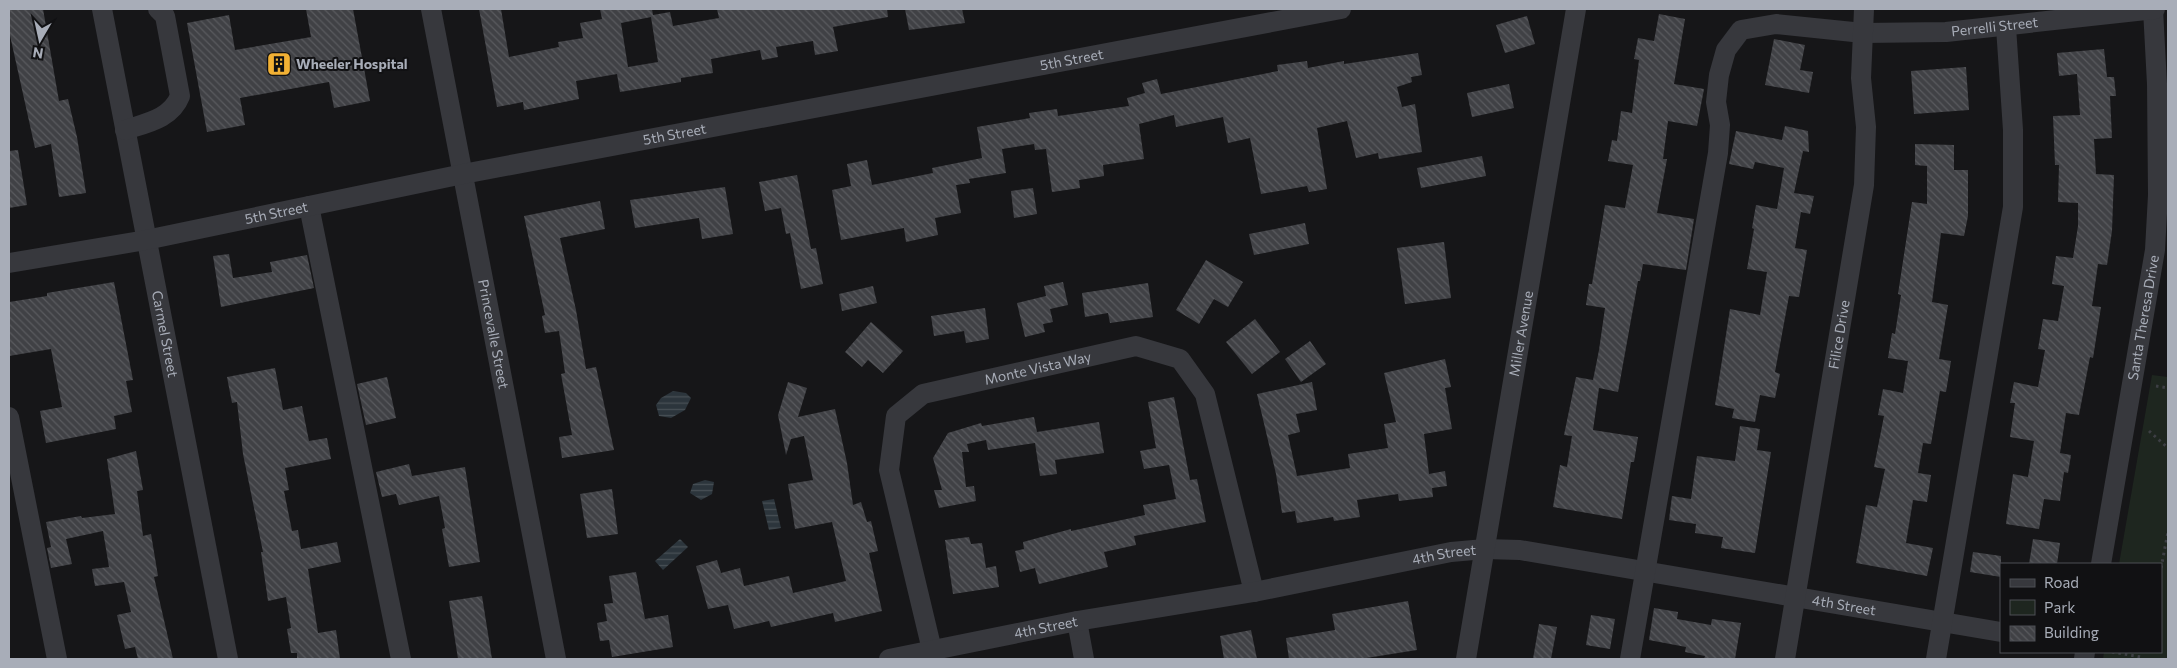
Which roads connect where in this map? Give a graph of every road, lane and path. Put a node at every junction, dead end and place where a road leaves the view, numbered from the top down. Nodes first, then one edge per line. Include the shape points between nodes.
1 (102, 9) edge
2 (158, 9) edge
3 (431, 9) edge
4 (1340, 9) edge
5 (1576, 9) edge
6 (1864, 9) edge
7 (2154, 9) edge
8 (2006, 27) junction
9 (1863, 33) junction
10 (125, 130) junction
11 (463, 174) junction
12 (309, 206) junction
13 (146, 240) junction
14 (9, 263) edge
15 (2156, 386) dead end
16 (2168, 388) edge
17 (9, 418) edge
18 (2149, 431) dead end
19 (2168, 448) edge
20 (2168, 532) edge
21 (1485, 549) junction
22 (2100, 563) edge
23 (2162, 563) edge
24 (1646, 572) junction
25 (1254, 592) junction
26 (1796, 596) junction
27 (1077, 621) junction
28 (1942, 622) junction
29 (2000, 632) edge
30 (932, 650) junction
31 (2117, 653) edge
32 (2141, 658) edge
33 (57, 659) edge
34 (228, 659) edge
35 (401, 659) edge
36 (556, 659) edge
37 (890, 659) edge
38 (1084, 659) edge
39 (1466, 659) edge
40 (1630, 659) edge
41 (1785, 659) edge
42 (1936, 659) edge

1 - 10 street, Carmel Street
2 - 10 street via 164,16 180,96 176,107 164,116
3 - 11 street, Princevalle Street
4 - 11 street, 5th Street
5 - 21 street, Miller Avenue
6 - 9 street, Filice Drive
7 - 8 street, Perrelli Street
7 - 22 street, Santa Theresa Drive via 2158,195 2155,250
8 - 9 street, Perrelli Street
8 - 28 street via 2013,130 2013,207
9 - 24 street, Perrelli Street via 1776,24 1741,30 1726,50 1716,102 1720,125 1718,153
9 - 26 street, Filice Drive via 1864,185
10 - 13 street, Carmel Street
11 - 12 street, 5th Street
11 - 36 street, Princevalle Street
12 - 13 street, 5th Street
12 - 35 street
13 - 14 street, 5th Street
13 - 34 street, Carmel Street
15 - 16 path
17 - 33 street
18 - 19 path
20 - 23 path
21 - 24 street, 4th Street via 1520,550
21 - 25 street, 4th Street via 1451,552
21 - 39 street, Miller Avenue
24 - 26 street, 4th Street
24 - 40 street, Perrelli Street
25 - 27 street, 4th Street
25 - 30 street, Monte Vista Way via 1205,394 1180,359 1136,346 923,394 896,416 889,470
26 - 28 street, 4th Street
26 - 41 street, Filice Drive
27 - 30 street, 4th Street
27 - 38 street
28 - 29 street, 4th Street
28 - 42 street
30 - 37 street, 4th Street
31 - 32 path

